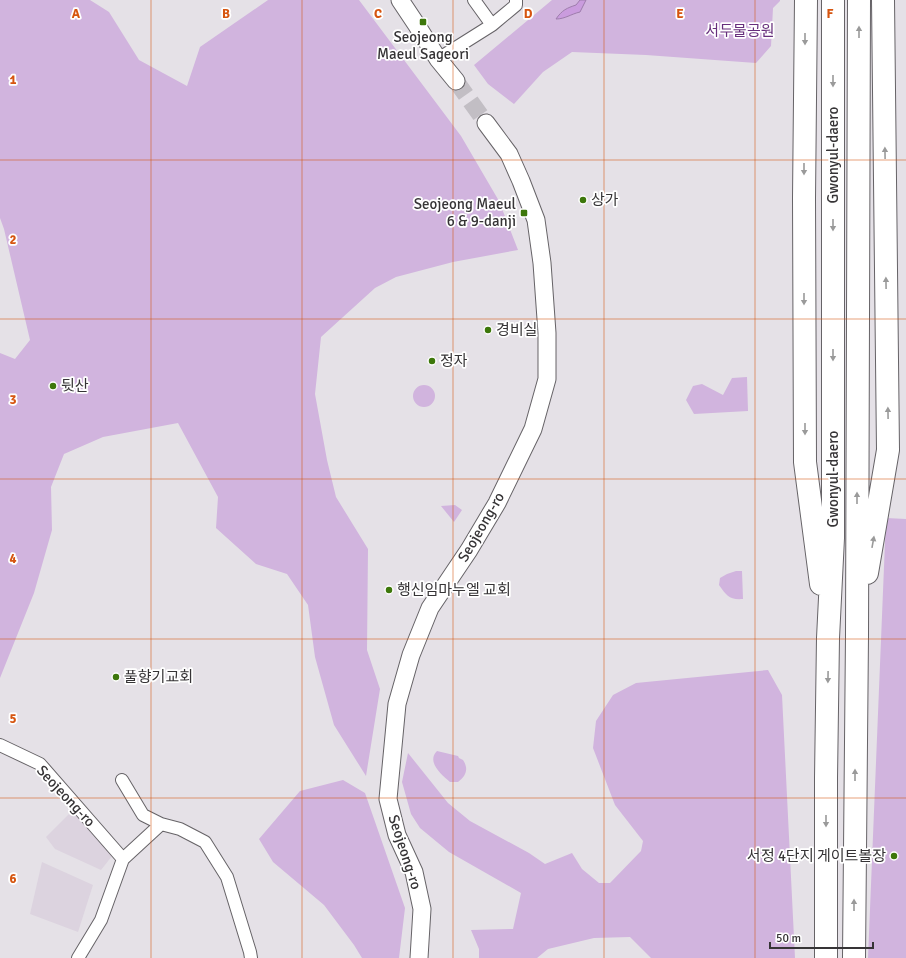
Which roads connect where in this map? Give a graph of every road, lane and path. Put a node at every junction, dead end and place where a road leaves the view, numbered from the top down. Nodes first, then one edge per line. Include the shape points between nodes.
1 (400, 0) edge
2 (474, 0) edge
3 (516, 0) edge
4 (806, 0) edge
5 (833, 0) edge
6 (859, 0) edge
7 (883, 0) edge
8 (492, 25) junction
9 (438, 59) junction
10 (456, 81) tunnel mouth
11 (486, 123) tunnel mouth
12 (857, 635) junction
13 (828, 638) junction
14 (0, 745) edge
15 (122, 780) dead end
16 (161, 824) junction
17 (123, 859) junction
18 (78, 958) edge
19 (251, 958) edge
20 (419, 958) edge
21 (826, 958) edge
22 (854, 958) edge

1 - 9 main road
2 - 8 street
3 - 8 street via 516,5
4 -> 13 highway via 805,462
5 -> 13 highway, Gwonyul-daero via 833,538
12 -> 6 highway, Gwonyul-daero
12 -> 7 highway via 888,450
8 - 9 street
9 - 10 main road
11 - 20 main road, Seojeong-ro via 509,154 536,220 547,333 547,379 533,429 497,503 430,608 411,655 397,704 388,798 397,835 414,872 422,909
22 -> 12 highway, Gwonyul-daero
13 -> 21 highway, Gwonyul-daero
14 - 17 street, Seojeong-ro via 40,764
15 - 16 street via 143,815
16 - 17 street
16 - 19 street via 180,829 205,842 227,878
17 - 18 street via 101,920

